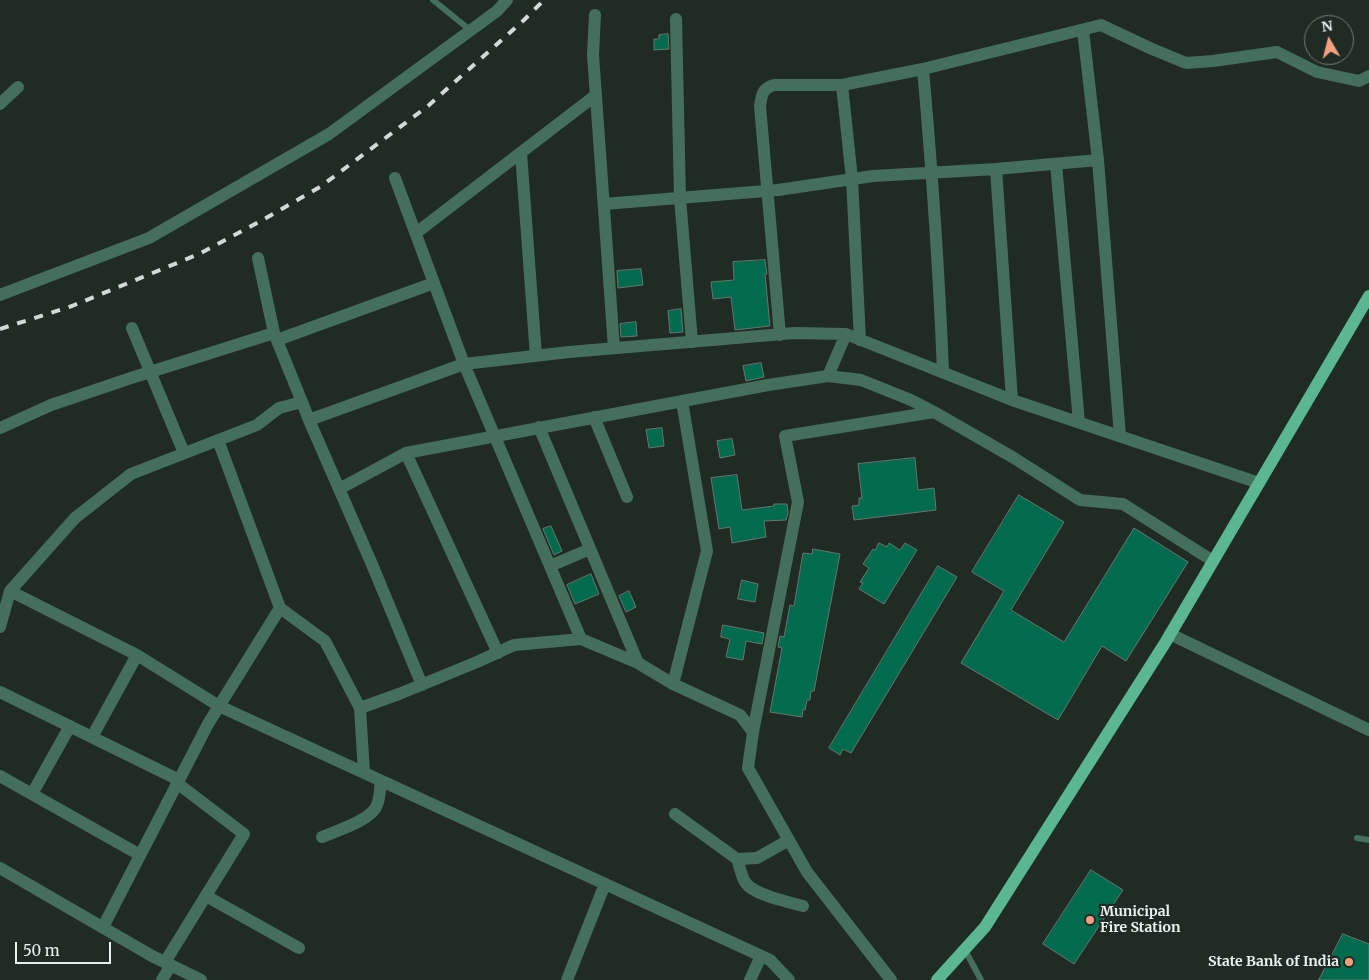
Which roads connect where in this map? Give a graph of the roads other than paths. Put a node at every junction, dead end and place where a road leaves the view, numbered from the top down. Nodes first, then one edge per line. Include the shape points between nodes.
1 (433, 0) edge
2 (507, 0) edge
3 (595, 15) dead end
4 (676, 19) dead end
5 (470, 30) junction
6 (1083, 30) junction
7 (922, 69) junction
8 (1369, 76) edge
9 (842, 85) junction
10 (18, 87) dead end
11 (596, 95) junction
12 (0, 104) edge
13 (521, 153) junction
14 (1098, 160) junction
15 (1056, 164) junction
16 (996, 168) junction
17 (932, 173) junction
18 (395, 178) dead end
19 (852, 179) junction
20 (767, 190) junction
21 (680, 198) junction
22 (604, 204) junction
23 (416, 233) junction
24 (258, 258) dead end
25 (434, 283) junction
26 (0, 295) edge
27 (1369, 296) edge
28 (132, 328) dead end
29 (780, 334) junction
30 (846, 334) junction
31 (276, 337) junction
32 (860, 340) junction
33 (692, 342) junction
34 (614, 348) junction
35 (536, 356) junction
36 (464, 364) junction
37 (149, 372) junction
38 (942, 372) junction
39 (828, 376) junction
40 (1012, 400) junction
41 (682, 401) junction
42 (302, 402) junction
43 (934, 412) junction
44 (594, 417) junction
45 (308, 420) junction
46 (1079, 422) junction
47 (539, 427) junction
48 (0, 428) edge
49 (494, 436) junction
50 (1120, 436) junction
51 (218, 440) junction
52 (406, 453) junction
53 (184, 454) junction
54 (1259, 482) junction
55 (339, 489) junction
56 (627, 497) dead end
57 (590, 549) junction
58 (1213, 560) junction
59 (550, 566) junction
60 (10, 591) junction
61 (280, 608) junction
62 (0, 627) edge
63 (1170, 634) junction
64 (581, 640) junction
65 (498, 653) junction
66 (137, 655) junction
67 (638, 663) junction
68 (673, 684) junction
69 (422, 685) junction
70 (0, 692) edge
71 (219, 706) junction
72 (360, 708) junction
73 (70, 726) junction
74 (1369, 730) edge
75 (752, 732) junction
76 (92, 737) junction
77 (364, 773) junction
78 (0, 776) edge
79 (381, 781) junction
80 (178, 782) junction
81 (32, 794) junction
82 (675, 814) dead end
83 (322, 837) dead end
84 (1357, 838) dead end
85 (789, 840) junction
86 (1369, 840) edge
87 (140, 855) junction
88 (737, 859) junction
89 (0, 868) edge
90 (605, 884) junction
91 (206, 896) junction
92 (803, 906) dead end
93 (103, 927) junction
94 (298, 948) dead end
95 (964, 950) junction
96 (761, 956) junction
97 (168, 964) junction
98 (162, 980) edge
99 (201, 980) edge
100 (567, 980) edge
101 (750, 980) edge
102 (790, 980) edge
103 (891, 980) edge
104 (937, 980) edge
105 (981, 980) edge

1 - 5 lane
2 - 5 street
3 - 11 street
4 - 21 street
5 - 26 street via 328,134 150,238
6 - 7 street
6 - 8 street via 1101,24 1186,63 1277,52 1317,72 1359,81
6 - 14 street
7 - 9 street
7 - 17 street
9 - 19 street
9 - 20 street via 774,85 766,88 760,106
10 - 12 street
11 - 13 street
11 - 22 street
13 - 23 street
13 - 35 street
14 - 15 street
14 - 50 street
15 - 16 street
15 - 46 street
16 - 17 street
16 - 40 street
17 - 19 street
17 - 38 street
18 - 23 street
19 - 20 street
19 - 32 street
20 - 21 street
20 - 29 street
21 - 22 street
21 - 33 street
22 - 34 street
23 - 25 street
24 - 31 street
25 - 31 street
25 - 36 street
27 - 54 main road
28 - 37 street
29 - 30 street
29 - 33 street
30 - 32 street
30 - 39 street
31 - 37 street
31 - 42 street
32 - 38 street
33 - 34 street
34 - 35 street
35 - 36 street
36 - 45 street
36 - 49 street
37 - 48 street via 51,405
37 - 53 street
38 - 40 street
39 - 41 street
39 - 43 street via 861,380
40 - 46 street
41 - 44 street
41 - 68 street via 707,551
42 - 45 street
42 - 51 street via 280,408 257,425
43 - 58 street via 1080,500 1123,504
43 - 75 street via 785,436 798,502
44 - 47 street
44 - 56 street
45 - 55 street
46 - 50 street
47 - 49 street
47 - 57 street
49 - 52 street
49 - 59 street
50 - 54 street
51 - 53 street
51 - 61 street
52 - 55 street
52 - 65 street
53 - 60 street via 131,474 75,518
54 - 58 main road
55 - 69 street
57 - 59 street
57 - 67 street
58 - 63 main road
59 - 64 street
60 - 62 street
60 - 66 street
61 - 71 street
61 - 72 street via 325,641
63 - 74 street
63 - 95 main road via 985,927
64 - 65 street via 514,645
64 - 67 street
65 - 69 street
66 - 71 street
66 - 76 street
67 - 68 street
68 - 75 street via 740,715
69 - 72 street
70 - 73 street
71 - 77 street
71 - 80 street
72 - 77 street
73 - 76 street
73 - 81 street
75 - 85 street via 748,768
76 - 80 street
77 - 79 street
78 - 81 street
79 - 83 street via 377,806 371,814
79 - 90 street
80 - 87 street
80 - 91 street via 244,834
81 - 87 street
82 - 88 street
84 - 86 lane
85 - 88 street via 757,858
85 - 103 street via 807,872
87 - 93 street
88 - 92 street via 750,887
89 - 93 street
90 - 96 street
90 - 100 street
91 - 94 street
91 - 97 street
93 - 97 street
95 - 104 main road
95 - 105 lane
96 - 101 street
96 - 102 street via 770,960
97 - 98 street
97 - 99 street

